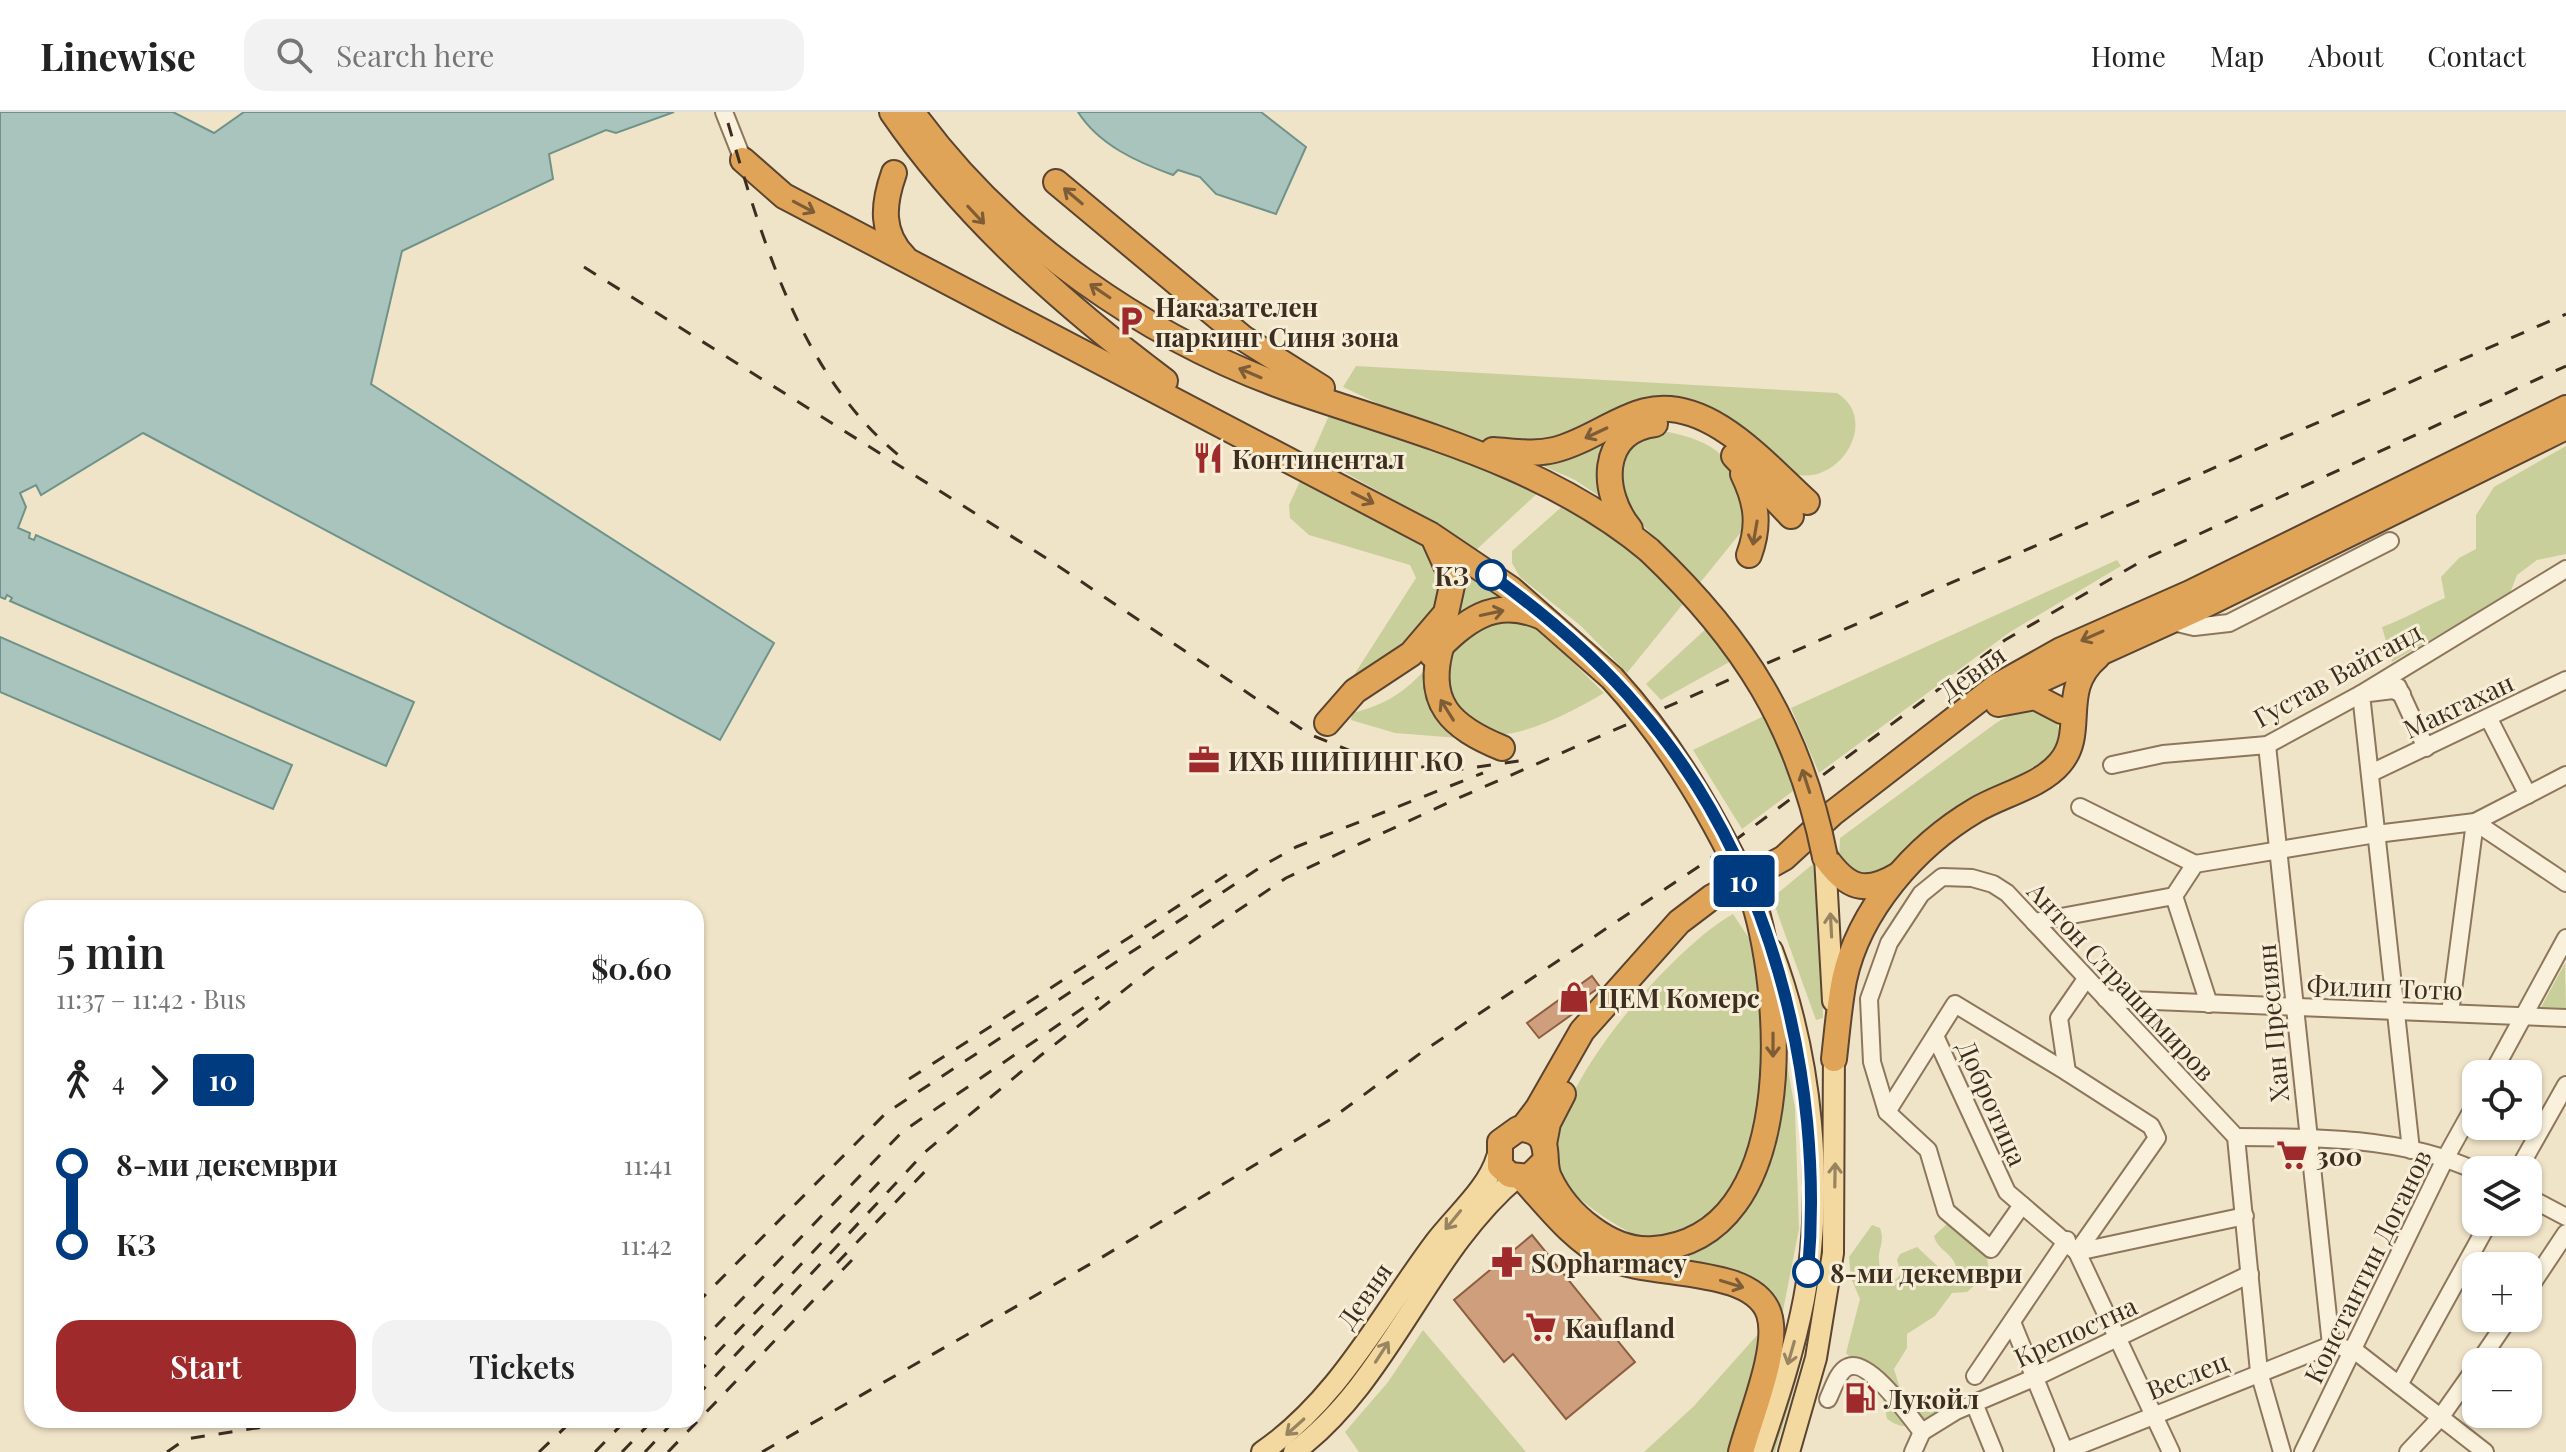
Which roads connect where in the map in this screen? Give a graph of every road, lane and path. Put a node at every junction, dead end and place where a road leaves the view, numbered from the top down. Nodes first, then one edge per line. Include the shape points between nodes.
1 (892, 112) edge
2 (912, 112) edge
3 (726, 118) edge
4 (743, 160) joint
5 (894, 173) dead end
6 (1056, 182) dead end
7 (913, 264) junction
8 (2566, 408) edge
9 (1377, 416) junction
10 (1220, 422) junction
11 (2566, 427) edge
12 (1469, 449) junction
13 (1735, 458) junction
14 (1431, 535) junction
15 (2390, 541) dead end
16 (1645, 546) junction
17 (1749, 555) dead end
18 (2566, 569) edge
19 (1551, 621) junction
20 (2169, 621) junction
21 (1442, 644) junction
22 (2106, 650) junction
23 (2048, 667) junction
24 (2391, 676) junction
25 (2566, 680) edge
26 (2361, 694) junction
27 (2402, 694) junction
28 (1998, 704) junction
29 (2068, 716) junction
30 (2489, 719) junction
31 (2267, 745) junction
32 (1502, 748) dead end
33 (2426, 748) junction
34 (2112, 765) dead end
35 (2371, 773) junction
36 (2566, 775) edge
37 (2528, 795) junction
38 (2080, 807) dead end
39 (2475, 822) junction
40 (2376, 834) junction
41 (2281, 852) junction
42 (1825, 857) junction
43 (2195, 864) junction
44 (1900, 873) junction
45 (2566, 883) edge
46 (2174, 896) junction
47 (1756, 907) junction
48 (2034, 922) junction
49 (2566, 938) edge
50 (2086, 979) junction
51 (2106, 999) junction
52 (2209, 1004) junction
53 (2294, 1008) junction
54 (2396, 1010) junction
55 (2450, 1013) junction
56 (2525, 1017) junction
57 (2566, 1018) edge
58 (1936, 1038) junction
59 (1834, 1059) junction
60 (2500, 1060) edge
61 (2067, 1072) junction
62 (2566, 1085) edge
63 (1887, 1112) junction
64 (2462, 1128) edge
65 (1522, 1129) junction
66 (2236, 1137) junction
67 (2306, 1137) junction
68 (2411, 1150) junction
69 (1544, 1153) junction
70 (2526, 1156) edge
71 (1497, 1157) junction
72 (2446, 1157) junction
73 (2462, 1164) edge
74 (1520, 1177) junction
75 (2542, 1204) edge
76 (2022, 1205) junction
77 (2245, 1216) junction
78 (2566, 1217) edge
79 (2566, 1233) edge
80 (2481, 1236) edge
81 (2072, 1246) junction
82 (2542, 1269) edge
83 (2250, 1274) junction
84 (2012, 1322) junction
85 (2119, 1339) junction
86 (2331, 1345) junction
87 (2354, 1350) junction
88 (2259, 1372) junction
89 (1975, 1376) dead end
90 (2036, 1377) junction
91 (2399, 1385) junction
92 (2462, 1387) edge
93 (1828, 1399) dead end
94 (1974, 1403) junction
95 (2154, 1414) junction
96 (2440, 1418) junction
97 (1922, 1432) junction
98 (1262, 1452) edge
99 (1294, 1452) edge
100 (1741, 1452) edge
101 (1760, 1452) edge
102 (1789, 1452) edge
103 (1913, 1452) edge
104 (1994, 1452) edge
105 (2064, 1452) edge
106 (2171, 1452) edge
107 (2282, 1452) edge
108 (2303, 1452) edge
109 (2408, 1452) edge
110 (2485, 1452) edge

1 -> 10 highway via 961,199 1052,289
9 -> 2 highway via 1245,370 1096,290 967,178
3 - 4 street
4 -> 7 highway via 784,196
5 - 7 highway via 885,220 893,242
9 -> 6 highway via 1260,351
7 - 10 highway
8 -> 23 highway, Девня
9 - 12 highway
10 -> 14 highway
11 - 20 highway, Девня
13 -> 12 highway via 1799,509 1722,429 1666,410 1644,411 1552,450
12 - 16 highway via 1561,490
13 - 16 highway via 1713,438 1683,427 1650,425 1632,432 1613,456 1608,488 1619,516
13 -> 17 highway via 1757,510
14 - 19 highway
14 - 21 highway via 1451,572 1453,592 1446,613 1411,654 1355,691 1334,715 1393,687
15 - 20 street via 2229,623 2194,627
42 -> 16 highway, bridge via 1800,764 1756,671 1713,613
18 - 24 street, Густав Вайганд
21 -> 19 highway via 1461,624 1491,612 1518,611
19 - 47 highway, bridge via 1641,710 1687,775
20 - 22 highway, Девня
32 -> 21 highway via 1464,731 1442,705 1435,674
22 - 23 highway, Девня
22 - 29 highway via 2080,676
23 - 28 highway, Девня
23 - 29 highway
23 - 65 highway, Девня via 1986,694 1833,813 1784,858 1712,897 1679,922 1582,1031
24 - 26 street, Густав Вайганд
24 - 27 street
25 - 30 street, Макгахан
26 - 27 street
26 - 31 street, Густав Вайганд
26 - 35 street
27 - 33 street
28 - 29 highway via 2035,697
28 - 69 highway, Девня via 1785,872 1717,910 1677,944 1587,1052 1548,1123
29 - 44 highway via 2066,755 2053,770 1962,818
30 - 33 street, Макгахан
30 - 37 street
31 - 34 street, Густав Вайганд via 2163,754
31 - 41 street, Хан Пресиян
33 - 35 street, Макгахан
35 - 40 street
36 - 37 street
37 - 39 street
38 - 43 street
39 - 40 street
39 - 45 street
39 - 55 street
40 - 41 street
40 - 54 street
41 - 43 street
41 - 53 street, Хан Пресиян
42 - 44 highway via 1839,876 1861,886 1877,886
59 -> 42 main road
43 - 46 street
44 - 59 highway via 1870,916 1850,959
46 - 48 street
46 - 52 street
47 -> 69 highway via 1774,1040 1771,1094 1758,1160 1735,1204 1691,1239 1642,1250 1583,1221 1557,1190
47 -> 101 main road via 1794,1025 1813,1179 1804,1299
48 - 50 street, Антон Страшимиров
48 - 63 street, Антон Страшимиров via 2007,893 1972,878 1942,877 1921,894 1889,943 1869,999 1872,1062
49 - 56 street
50 - 51 street, Антон Страшимиров
50 - 61 street via 2059,1018
51 - 52 street, Филип Тотю
51 - 66 street, Антон Страшимиров
52 - 53 street, Филип Тотю
53 - 54 street, Филип Тотю
53 - 67 street, Хан Пресиян
54 - 55 street, Филип Тотю
54 - 68 street
55 - 56 street, Филип Тотю
56 - 57 street, Филип Тотю
56 - 60 street
58 - 61 street via 1958,1004
58 - 63 street
58 - 76 street, Добротица via 2007,1192
102 -> 59 main road via 1816,1358 1833,1253
61 - 81 street via 2151,1126 2157,1138
62 - 70 street
63 - 76 street via 1928,1150 1946,1211 1991,1249
64 - 72 street, Константин Доганов
65 - 69 highway via 1537,1134
65 - 71 highway via 1505,1136
66 - 67 street
66 - 77 street
67 - 68 street
67 - 86 street, Хан Пресиян
68 - 72 street
69 - 74 highway via 1534,1174
71 - 74 highway via 1505,1171
71 -> 98 main road, Девня via 1331,1388 1288,1434
72 - 73 street
72 - 87 street, Константин Доганов
99 -> 74 main road, Девня via 1360,1385 1445,1259
74 -> 100 highway via 1570,1231 1609,1258 1647,1270 1734,1283 1762,1302 1769,1314 1770,1343
75 - 78 street
76 - 81 street, Добротица
77 - 81 street
77 - 83 street
79 - 82 street
80 - 91 street
81 - 84 street
81 - 85 street, Добротица
83 - 85 street, Крепостна
83 - 88 street
84 - 89 street
84 - 90 street
85 - 90 street, Крепостна
85 - 95 street, Добротица
86 - 87 street
86 - 88 street, Веслец
87 - 91 street
87 - 108 street, Константин Доганов
88 - 95 street, Веслец
88 - 107 street
90 - 94 street, Крепостна
90 - 105 street
91 - 96 street
92 - 96 street
93 - 97 street via 1842,1371 1861,1367
94 - 97 street, Крепостна
94 - 104 street
95 - 105 street, Веслец
95 - 106 street, Добротица
96 - 109 street
96 - 110 street
97 - 103 street

